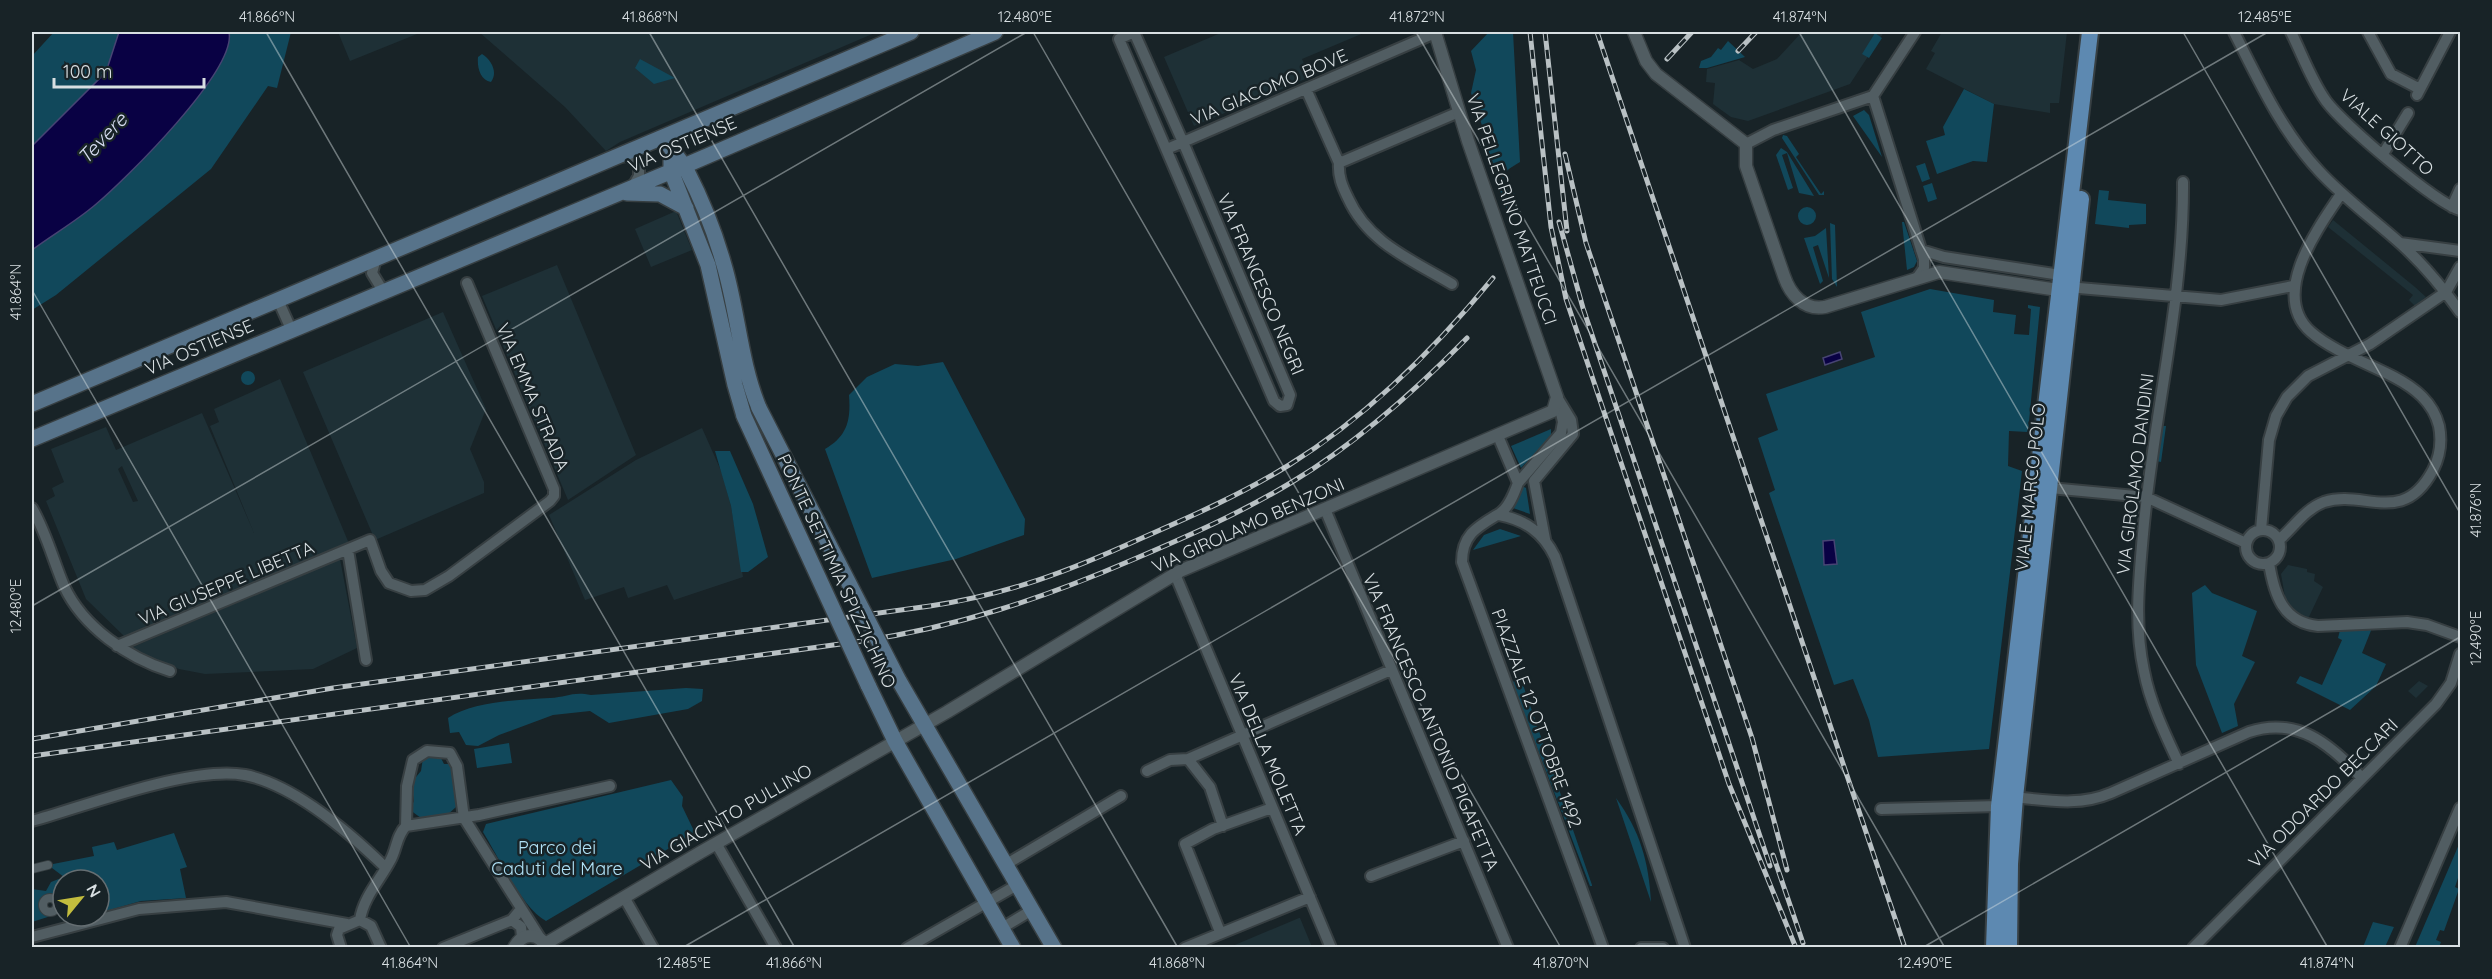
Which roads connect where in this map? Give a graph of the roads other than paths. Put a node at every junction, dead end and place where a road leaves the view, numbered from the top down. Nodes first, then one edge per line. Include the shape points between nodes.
1 (911, 32) edge
2 (995, 32) edge
3 (1134, 32) edge
4 (1435, 32) edge
5 (1915, 32) edge
6 (2090, 32) edge
7 (2099, 32) edge
8 (2234, 32) edge
9 (2291, 32) edge
10 (2368, 32) edge
11 (2450, 32) edge
12 (1635, 33) edge
13 (1306, 89) junction
14 (1873, 96) junction
15 (1459, 112) junction
16 (2408, 113) dead end
17 (664, 137) junction
18 (1183, 142) junction
19 (1746, 144) junction
20 (1167, 149) junction
21 (2383, 154) junction
22 (620, 156) junction
23 (1339, 163) junction
24 (677, 169) junction
25 (2183, 182) dead end
26 (633, 187) junction
27 (2460, 189) edge
28 (615, 194) junction
29 (2341, 194) junction
30 (686, 208) junction
31 (2456, 209) edge
32 (2400, 243) junction
33 (1921, 250) junction
34 (2460, 251) edge
35 (376, 258) junction
36 (2460, 267) edge
37 (1917, 278) junction
38 (467, 283) dead end
39 (1452, 284) dead end
40 (2063, 284) junction
41 (2293, 286) junction
42 (383, 291) junction
43 (2446, 292) junction
44 (2175, 297) junction
45 (278, 300) junction
46 (2460, 312) edge
47 (291, 329) junction
48 (2350, 354) junction
49 (1557, 397) junction
50 (32, 404) edge
51 (1498, 436) junction
52 (32, 439) edge
53 (1518, 483) junction
54 (2050, 488) junction
55 (2146, 497) junction
56 (32, 508) edge
57 (1325, 509) junction
58 (1499, 515) junction
59 (2261, 530) junction
60 (370, 540) joint
61 (2279, 540) junction
62 (1546, 543) junction
63 (2246, 543) junction
64 (348, 550) junction
65 (2269, 563) junction
66 (1174, 574) junction
67 (2460, 637) edge
68 (117, 646) junction
69 (2460, 654) edge
70 (366, 660) dead end
71 (1391, 670) junction
72 (170, 671) dead end
73 (917, 715) junction
74 (1241, 735) junction
75 (895, 741) junction
76 (1188, 759) junction
77 (2179, 764) junction
78 (1147, 771) dead end
79 (2361, 777) junction
80 (610, 786) dead end
81 (1121, 796) dead end
82 (2015, 796) junction
83 (1999, 806) junction
84 (1272, 808) junction
85 (2460, 808) edge
86 (1881, 809) dead end
87 (464, 818) junction
88 (32, 821) edge
89 (406, 826) junction
90 (1223, 826) junction
91 (1464, 841) junction
92 (716, 843) junction
93 (48, 865) dead end
94 (1005, 865) junction
95 (386, 868) junction
96 (32, 869) edge
97 (1371, 876) dead end
98 (1017, 885) junction
99 (624, 897) junction
100 (1310, 897) junction
101 (987, 902) junction
102 (521, 909) junction
103 (1032, 910) junction
104 (1994, 917) junction
105 (360, 920) junction
106 (512, 920) junction
107 (347, 924) junction
108 (1002, 928) junction
109 (1220, 932) junction
110 (32, 937) edge
111 (522, 937) junction
112 (544, 943) edge
113 (341, 948) edge
114 (381, 948) edge
115 (443, 948) edge
116 (514, 948) edge
117 (653, 948) edge
118 (776, 948) edge
119 (907, 948) edge
120 (1013, 948) edge
121 (1054, 948) edge
122 (1185, 948) edge
123 (1331, 948) edge
124 (1508, 948) edge
125 (1603, 948) edge
126 (1641, 948) edge
127 (1663, 948) edge
128 (1685, 948) edge
129 (1986, 948) edge
130 (1995, 948) edge
131 (2009, 948) edge
132 (2193, 948) edge
133 (2400, 948) edge

1 - 17 main road, VIA OSTIENSE
2 - 24 main road, VIA OSTIENSE
3 - 18 street, VIA FRANCESCO NEGRI
3 - 20 street, VIA FRANCESCO NEGRI via 1119,39
4 - 13 street, VIA GIACOMO BOVE
4 - 15 street, VIA PELLEGRINO MATTEUCCI
5 - 14 street
6 - 40 main road, VIALE MARCO POLO
7 - 40 main road, VIALE MARCO POLO
8 - 29 street via 2282,125
9 - 21 street, VIALE GIOTTO via 2331,108
10 - 11 street via 2391,74 2419,92
12 - 19 street via 1656,74
13 - 18 street, VIA GIACOMO BOVE
13 - 23 street
14 - 19 street via 1773,130
14 - 33 street
15 - 23 street
15 - 49 street, VIA PELLEGRINO MATTEUCCI
16 - 21 street
17 - 22 main road, VIA OSTIENSE
17 - 24 main road
18 - 20 street
18 - 20 street, VIA FRANCESCO NEGRI via 1290,395 1287,405 1280,406 1274,401
19 - 37 street via 1747,171 1785,280 1798,299 1812,307 1825,307
21 - 31 street, VIALE GIOTTO
22 - 26 street via 632,157 638,163 639,176
22 - 35 main road, VIA OSTIENSE
23 - 39 street via 1338,174 1345,192 1367,230
24 - 26 main road, VIA OSTIENSE
24 - 30 main road, PONTE SETTIMIA SPIZZICHINO
24 - 73 main road, PONTE SETTIMIA SPIZZICHINO, bridge via 724,266 748,378 759,408
25 - 44 street, VIA GIROLAMO DANDINI
26 - 28 main road, VIA OSTIENSE
27 - 31 street
28 - 30 main road via 654,193
28 - 42 main road, VIA OSTIENSE
29 - 32 street
29 - 41 street via 2313,241
30 - 75 main road, PONTE SETTIMIA SPIZZICHINO, bridge via 711,275 744,416
32 - 34 street
32 - 43 street
33 - 37 street via 1924,266
33 - 40 street
35 - 42 street via 372,273
35 - 45 main road, VIA OSTIENSE
36 - 43 street
37 - 40 street via 1942,272
38 - 60 street, VIA EMMA STRADA via 554,496 425,590 411,591 390,583 381,572
40 - 44 street
40 - 54 main road, VIALE MARCO POLO
40 - 83 main road, VIALE MARCO POLO
41 - 44 street via 2228,300
41 - 48 street via 2296,306 2306,327
42 - 47 main road, VIA OSTIENSE
43 - 46 street
43 - 48 street
44 - 55 street, VIA GIROLAMO DANDINI
45 - 47 street
45 - 50 main road, VIA OSTIENSE
47 - 52 main road, VIA OSTIENSE
48 - 59 street via 2304,379 2278,411 2268,446
48 - 61 street via 2405,383 2424,398 2439,428 2437,460 2427,480 2408,497 2387,502 2325,502 2308,511
49 - 51 street, VIA GIROLAMO BENZONI via 1550,414
49 - 53 street, PIAZZALE 12 OTTOBRE 1492 via 1562,430
49 - 62 street via 1571,420 1573,434 1534,481
51 - 53 street
51 - 57 street, VIA GIROLAMO BENZONI
53 - 58 street, PIAZZALE 12 OTTOBRE 1492
54 - 55 street
54 - 82 main road, VIALE MARCO POLO
55 - 63 street
55 - 77 street, VIA GIROLAMO DANDINI via 2139,580 2140,649 2152,700
56 - 68 street via 70,597
57 - 66 street, VIA GIROLAMO BENZONI
57 - 71 street, VIA FRANCESCO ANTONIO PIGAFETTA
58 - 62 street via 1527,523
58 - 125 street, PIAZZALE 12 OTTOBRE 1492 via 1469,535 1462,562
59 - 61 street via 2272,532
59 - 63 street
60 - 64 street, VIA GIUSEPPE LIBETTA
61 - 65 street via 2278,556
62 - 128 street via 1564,581
63 - 65 street via 2247,554 2254,562
64 - 68 street, VIA GIUSEPPE LIBETTA
64 - 70 street
65 - 67 street via 2280,602 2293,618 2304,624 2407,622
66 - 73 street, VIA GIROLAMO BENZONI
66 - 74 street, VIA DELLA MOLETTA
68 - 72 street via 147,664
69 - 79 street, VIA ODOARDO BECCARI via 2441,699
71 - 74 street
71 - 91 street, VIA FRANCESCO ANTONIO PIGAFETTA
73 - 75 street, VIA GIROLAMO BENZONI
73 - 94 main road, PONTE SETTIMIA SPIZZICHINO
74 - 76 street
74 - 84 street, VIA DELLA MOLETTA
75 - 92 street, VIA GIACINTO PULLINO
75 - 101 main road, PONTE SETTIMIA SPIZZICHINO
76 - 78 street via 1170,760
76 - 90 street via 1210,787
77 - 79 street via 2249,732 2279,727 2324,741
77 - 82 street via 2085,801
79 - 132 street, VIA ODOARDO BECCARI
80 - 87 street
81 - 94 street
82 - 83 street
82 - 131 main road, VIALE MARCO POLO
83 - 86 street
83 - 104 main road, VIALE MARCO POLO
84 - 90 street
84 - 100 street, VIA DELLA MOLETTA
85 - 133 street
87 - 89 street
87 - 89 street via 454,758 447,751 437,750 419,754 412,763
87 - 102 street
88 - 95 street via 182,779 242,775 270,783 298,798
89 - 95 street
90 - 109 street via 1185,844
91 - 97 street
91 - 124 street, VIA FRANCESCO ANTONIO PIGAFETTA
92 - 99 street, VIA GIACINTO PULLINO
92 - 118 street
93 - 96 street
94 - 98 main road, PONTE SETTIMIA SPIZZICHINO
95 - 105 street via 362,909
98 - 101 street
98 - 103 main road, PONTE SETTIMIA SPIZZICHINO
99 - 112 street, VIA GIACINTO PULLINO
99 - 117 street
100 - 109 street
100 - 123 street, VIA DELLA MOLETTA
101 - 108 main road, PONTE SETTIMIA SPIZZICHINO
101 - 119 street
102 - 106 street
102 - 112 street
103 - 108 street
103 - 121 main road, PONTE SETTIMIA SPIZZICHINO
104 - 129 street, VIALE MARCO POLO
104 - 130 main road, VIALE MARCO POLO
105 - 107 street
105 - 114 street via 371,926
106 - 111 street via 521,927
106 - 115 street
107 - 110 street via 226,902 163,905
107 - 113 street via 337,931
108 - 120 main road, PONTE SETTIMIA SPIZZICHINO
109 - 122 street
111 - 112 street via 531,935
111 - 116 street
126 - 127 street

